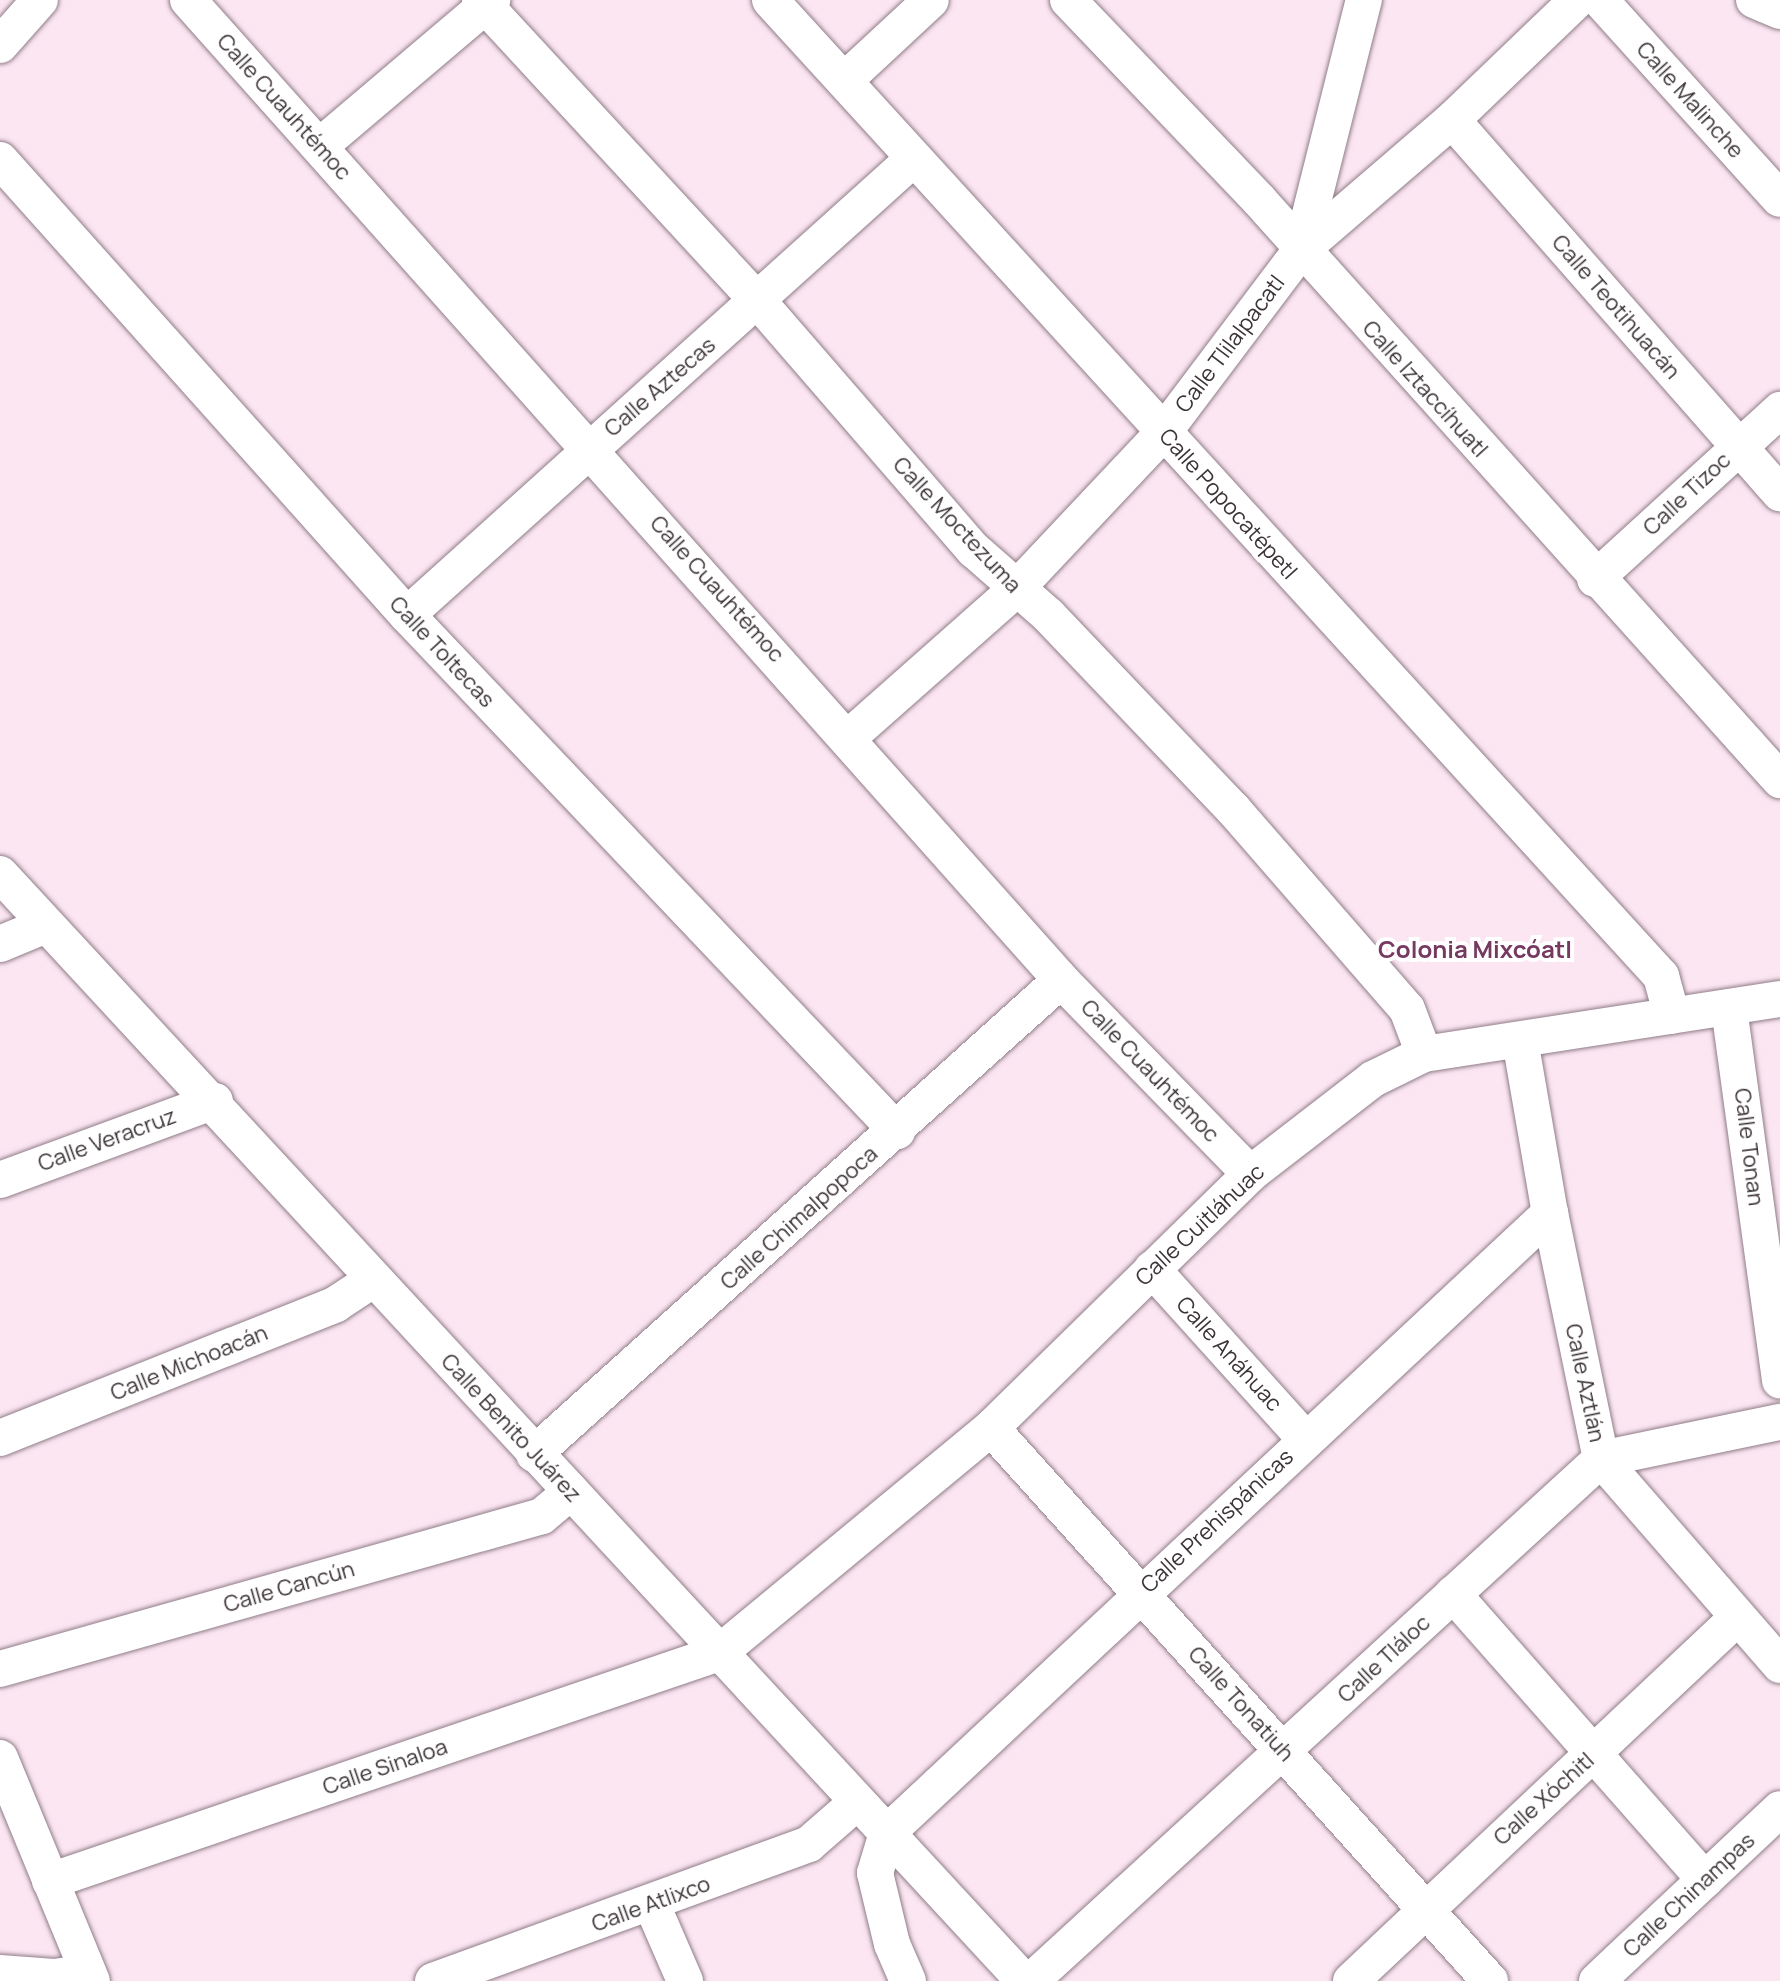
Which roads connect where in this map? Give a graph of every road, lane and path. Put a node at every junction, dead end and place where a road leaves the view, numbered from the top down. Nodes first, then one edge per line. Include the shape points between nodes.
1 (40, 0) edge
2 (188, 0) edge
3 (770, 0) edge
4 (931, 0) edge
5 (1068, 0) edge
6 (1364, 0) edge
7 (1577, 0) edge
8 (1600, 0) edge
9 (1754, 0) edge
10 (486, 2) edge
11 (1780, 11) edge
12 (0, 45) edge
13 (845, 80) junction
14 (1452, 120) junction
15 (320, 146) junction
16 (913, 159) junction
17 (0, 160) edge
18 (1780, 199) edge
19 (1301, 250) junction
20 (758, 301) junction
21 (1780, 410) edge
22 (1163, 433) junction
23 (591, 447) junction
24 (1739, 447) junction
25 (1780, 493) edge
26 (1595, 579) junction
27 (1015, 590) junction
28 (407, 615) junction
29 (849, 737) junction
30 (1780, 780) edge
31 (0, 874) edge
32 (46, 925) junction
33 (0, 944) edge
34 (1061, 980) junction
35 (1780, 999) edge
36 (1729, 1008) junction
37 (1672, 1016) junction
38 (1520, 1040) junction
39 (1424, 1054) junction
40 (215, 1101) junction
41 (897, 1131) junction
42 (1250, 1174) junction
43 (0, 1180) edge
44 (1550, 1213) junction
45 (1152, 1269) junction
46 (374, 1279) junction
47 (1780, 1381) edge
48 (1780, 1422) edge
49 (991, 1428) junction
50 (0, 1438) edge
51 (1305, 1439) junction
52 (534, 1454) junction
53 (1601, 1459) junction
54 (571, 1492) junction
55 (1141, 1591) junction
56 (1453, 1594) junction
57 (1738, 1617) junction
58 (719, 1653) junction
59 (1776, 1654) edge
60 (0, 1669) edge
61 (1285, 1751) junction
62 (1592, 1756) junction
63 (0, 1758) edge
64 (856, 1803) junction
65 (1780, 1809) edge
66 (887, 1833) junction
67 (1705, 1880) junction
68 (50, 1881) junction
69 (652, 1905) junction
70 (1422, 1911) junction
71 (0, 1973) edge
72 (90, 1976) edge
73 (447, 1979) edge
74 (685, 1981) edge
75 (908, 1981) edge
76 (1024, 1981) edge
77 (1031, 1981) edge
78 (1351, 1981) edge
79 (1490, 1981) edge
80 (1597, 1981) edge

1 - 12 street
2 - 15 street, Calle Cuauhtémoc
3 - 13 street, Calle Popocatépetl
4 - 13 street
5 - 19 street, Calle Iztaccíhuatl
6 - 19 street, Calle Tlilalpacatl
7 - 14 street, Calle Tlilalpacatl
8 - 18 street, Calle Malinche
9 - 11 street
10 - 15 street
10 - 20 street, Calle Moctezuma
13 - 16 street, Calle Popocatépetl
14 - 19 street, Calle Tlilalpacatl
14 - 24 street, Calle Teotihuacán
15 - 23 street, Calle Cuauhtémoc
16 - 20 street, Calle Aztecas
16 - 22 street, Calle Popocatépetl
17 - 28 street, Calle Toltecas
19 - 22 street, Calle Tlilalpacatl
19 - 26 street, Calle Iztaccíhuatl
20 - 23 street, Calle Aztecas
20 - 27 street, Calle Moctezuma via 974,550
21 - 24 street, Calle Tizoc
22 - 27 street, Calle Tlilalpacatl
22 - 37 street, Calle Popocatépetl via 1661,976
23 - 28 street, Calle Aztecas
23 - 29 street, Calle Cuauhtémoc
24 - 25 street, Calle Teotihuacán
24 - 26 street, Calle Tizoc
26 - 30 street, Calle Iztaccíhuatl
27 - 29 street, Calle Tlilalpacatl
27 - 39 street, Calle Moctezuma via 1049,616 1233,809 1407,1009
28 - 41 street, Calle Toltecas
29 - 34 street, Calle Cuauhtémoc
31 - 32 street, Calle Benito Juárez
32 - 33 street
32 - 40 street, Calle Benito Juárez
34 - 41 street, Calle Chimalpopoca
34 - 42 street, Calle Cuauhtémoc
35 - 36 street, Calle Cuitláhuac
36 - 37 street, Calle Cuitláhuac
36 - 47 street, Calle Tonan
37 - 38 street, Calle Cuitláhuac
38 - 39 street, Calle Cuitláhuac
38 - 44 street, Calle Aztlán
39 - 42 street, Calle Cuitláhuac via 1373,1079
40 - 43 street, Calle Veracruz
40 - 46 street, Calle Benito Juárez
41 - 52 street, Calle Chimalpopoca
42 - 45 street, Calle Cuitláhuac
44 - 51 street, Calle Prehispánicas
44 - 53 street, Calle Aztlán
45 - 49 street, Calle Cuitláhuac
45 - 51 street, Calle Anáhuac
46 - 50 street, Calle Michoacán via 336,1304
46 - 52 street, Calle Benito Juárez
48 - 53 street
49 - 55 street, Calle Tonatiuh
49 - 58 street, Calle Cuitláhuac
51 - 55 street, Calle Prehispánicas
52 - 54 street, Calle Benito Juárez
53 - 56 street, Calle Tláloc
53 - 57 street, Calle Aztlán
54 - 58 street, Calle Benito Juárez
54 - 60 street, Calle Cancún via 542,1516
55 - 61 street, Calle Tonatiuh
55 - 66 street, Calle Prehispánicas
56 - 61 street, Calle Tláloc
56 - 62 street
57 - 59 street, Calle Aztlán
57 - 62 street, Calle Xóchitl
58 - 64 street, Calle Benito Juárez
58 - 68 street, Calle Sinaloa
61 - 70 street, Calle Tonatiuh
61 - 77 street, Calle Tláloc
62 - 67 street
62 - 70 street, Calle Xóchitl
63 - 68 street
64 - 66 street, Calle Benito Juárez
64 - 69 street, Calle Atlixco via 809,1844
65 - 67 street, Calle Chinampas
66 - 75 street via 875,1873 879,1901
66 - 76 street, Calle Benito Juárez
67 - 80 street, Calle Chinampas
68 - 72 street
69 - 73 street, Calle Atlixco
69 - 74 street
70 - 78 street, Calle Xóchitl
70 - 79 street, Calle Tonatiuh
71 - 72 street

